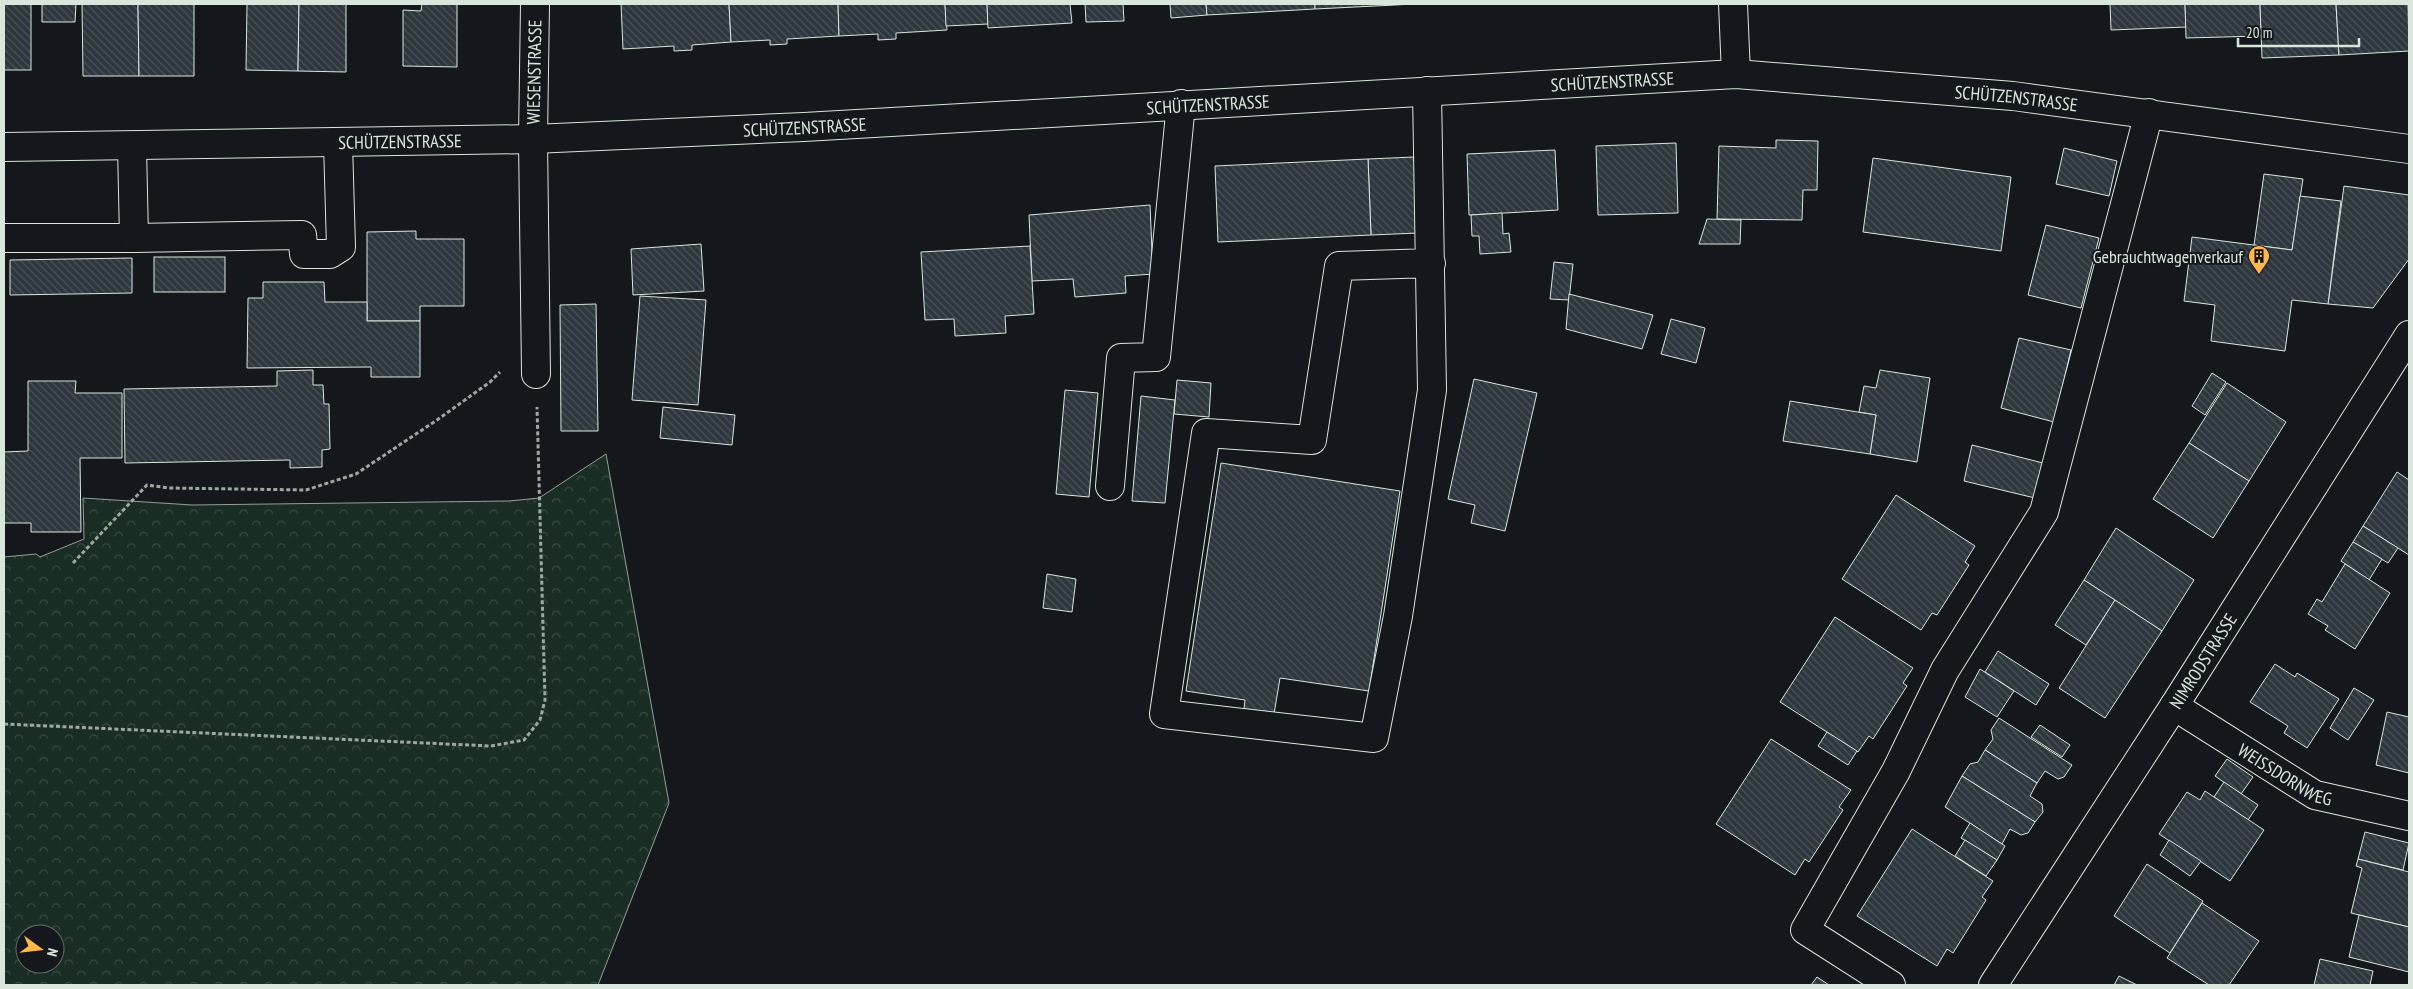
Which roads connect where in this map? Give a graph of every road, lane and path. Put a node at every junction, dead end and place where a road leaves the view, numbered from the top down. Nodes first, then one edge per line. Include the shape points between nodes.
1 (535, 4) edge
2 (1734, 4) edge
3 (1736, 74) junction
4 (1427, 91) junction
5 (1181, 104) junction
6 (2149, 113) junction
7 (533, 139) junction
8 (338, 143) junction
9 (132, 146) junction
10 (4, 147) edge
11 (2409, 149) edge
12 (4, 238) edge
13 (134, 238) junction
14 (1430, 263) junction
15 (536, 333) junction
16 (2409, 335) edge
17 (536, 374) joint
18 (1110, 486) dead end
19 (73, 563) dead end
20 (2174, 706) junction
21 (4, 724) edge
22 (2409, 816) edge
23 (1891, 985) edge
24 (1992, 985) edge

1 - 7 main road, WIESENSTRASSE
2 - 3 main road
3 - 4 main road, SCHÜTZENSTRASSE
3 - 6 main road, SCHÜTZENSTRASSE via 2013,96
4 - 5 main road, SCHÜTZENSTRASSE
4 - 14 main road
5 - 7 main road, SCHÜTZENSTRASSE via 804,127
5 - 18 main road via 1156,357 1121,358
6 - 11 main road, SCHÜTZENSTRASSE
6 - 23 main road via 2044,512 1944,670 1896,771 1805,930
7 - 8 main road, SCHÜTZENSTRASSE
7 - 15 main road, WIESENSTRASSE
8 - 9 main road, SCHÜTZENSTRASSE
8 - 13 main road via 340,247 330,254 304,254 302,235
9 - 10 main road, SCHÜTZENSTRASSE
9 - 13 main road
12 - 13 main road
14 - 14 main road via 1432,390 1398,616 1374,738 1164,714 1206,433 1312,440 1339,266
15 - 17 main road, WIESENSTRASSE
15 - 19 path via 490,382 356,474 306,490 147,485
16 - 20 main road, NIMRODSTRASSE
17 - 21 path via 545,700 540,720 524,740 491,746
20 - 22 main road, WEISSDORNWEG via 2315,795
20 - 24 main road, NIMRODSTRASSE

